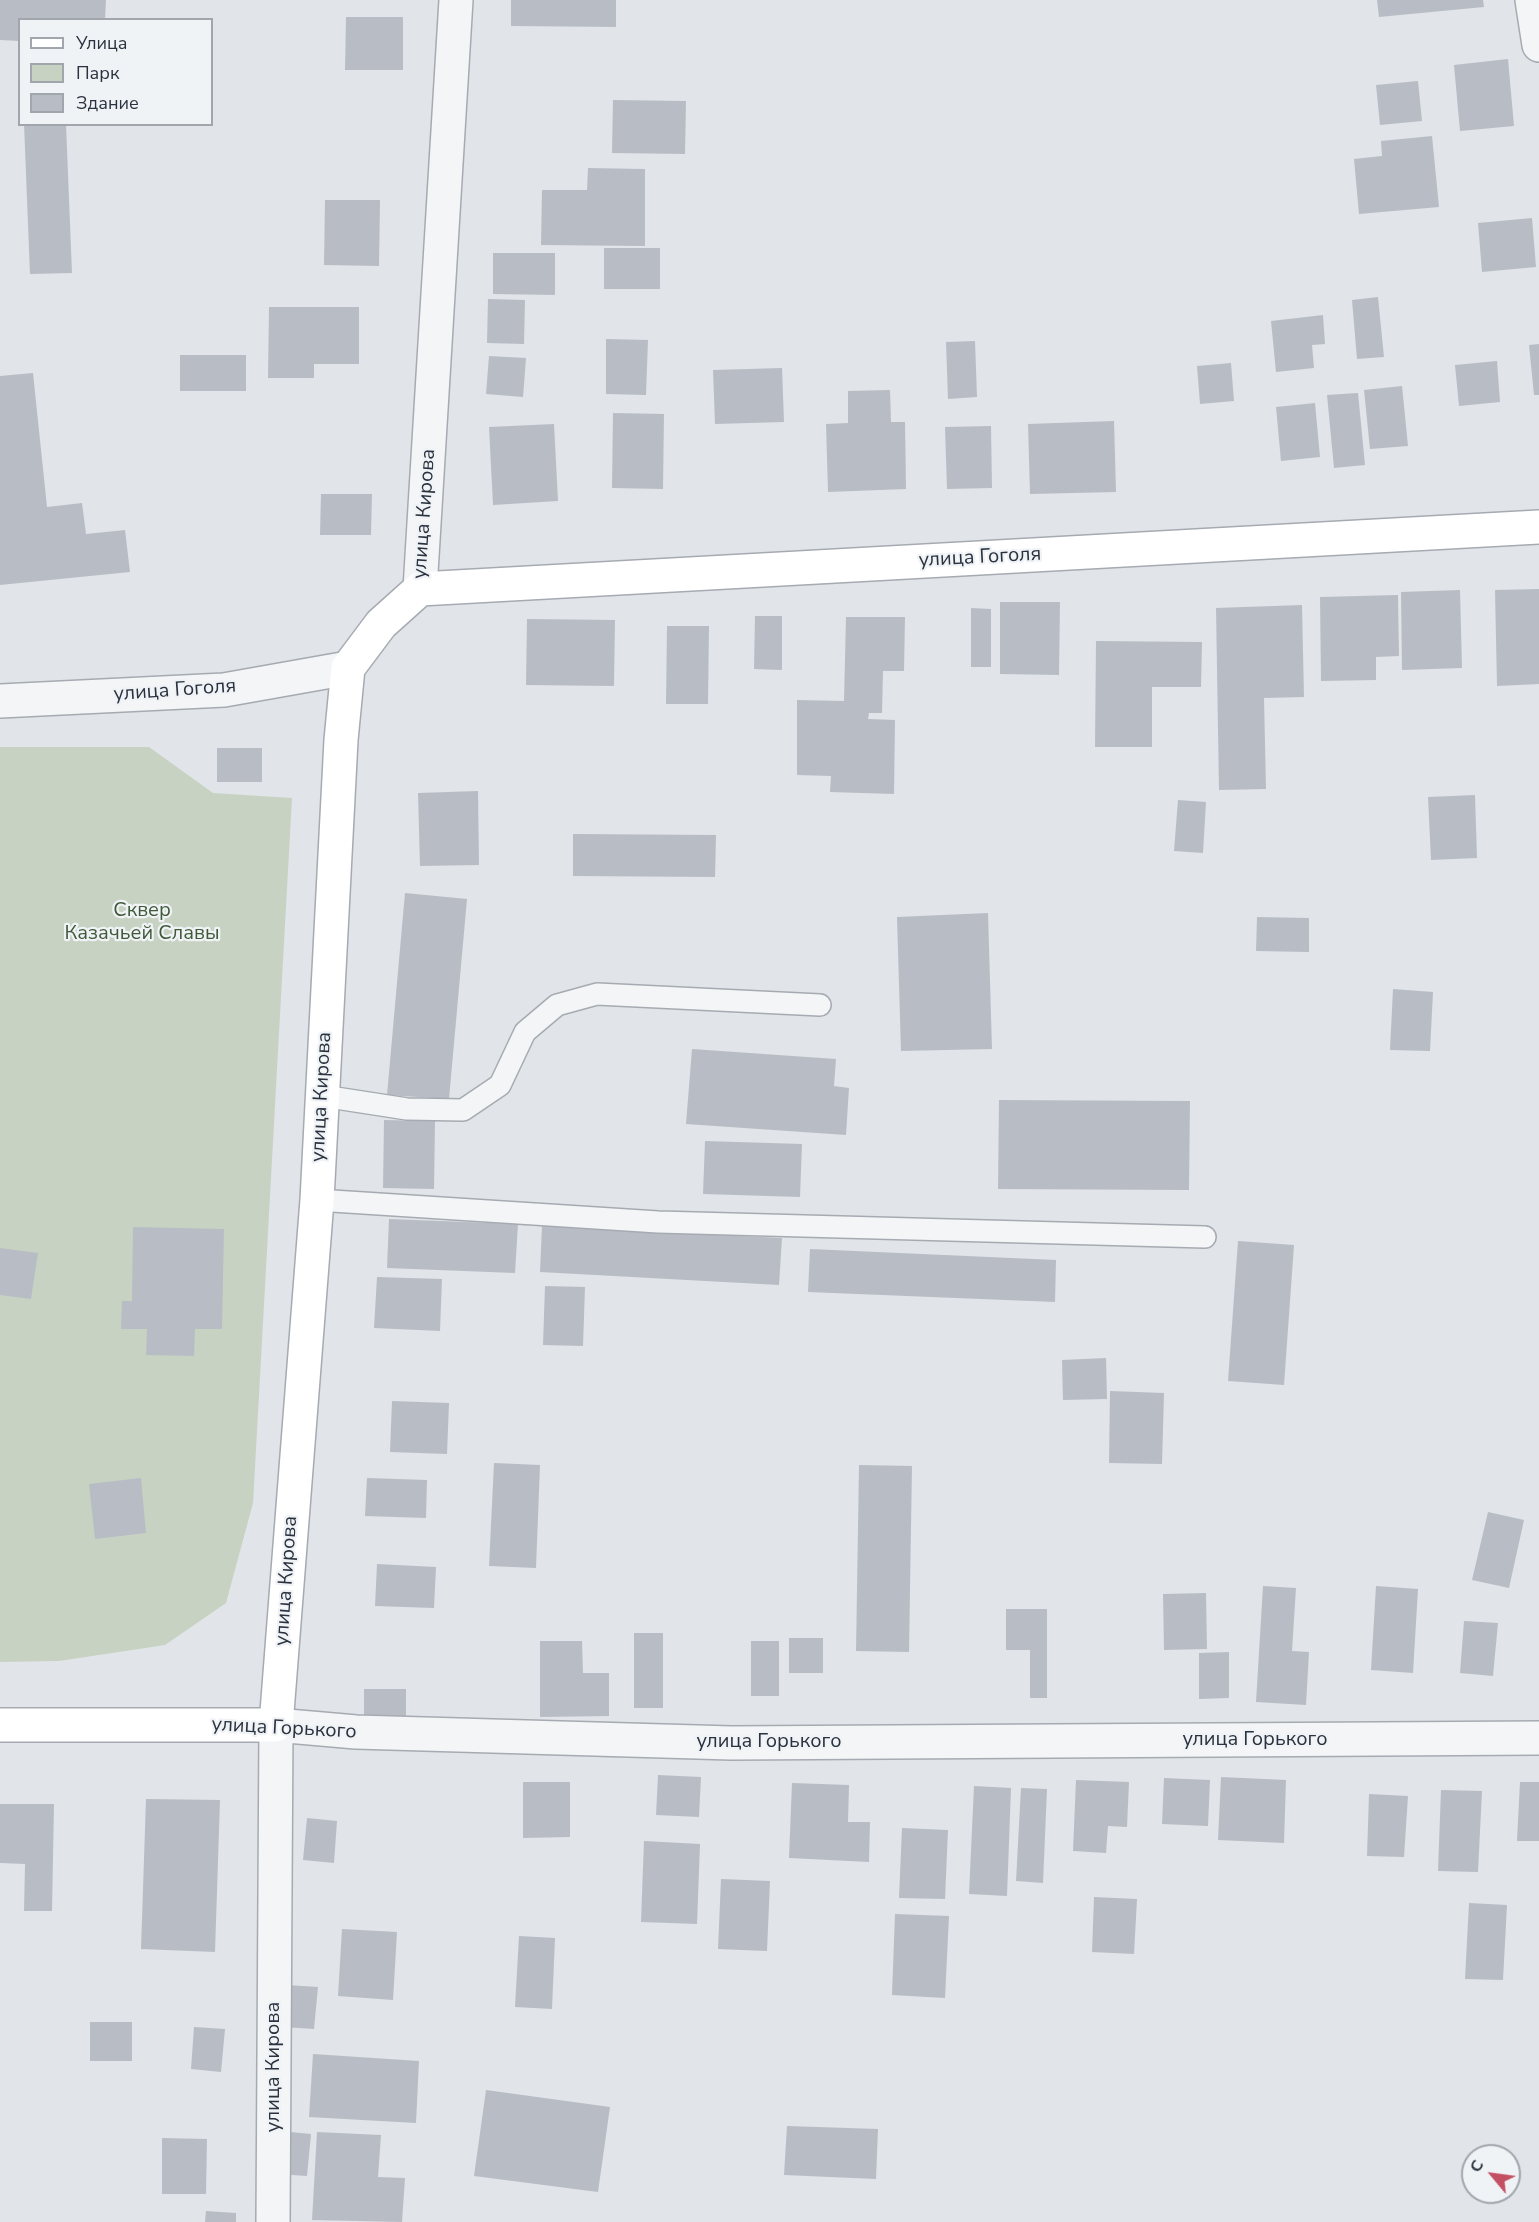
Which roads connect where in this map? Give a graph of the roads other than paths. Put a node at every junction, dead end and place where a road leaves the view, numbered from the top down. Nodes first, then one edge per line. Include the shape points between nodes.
1 (456, 0) edge
2 (1532, 0) edge
3 (1539, 45) edge
4 (1539, 527) edge
5 (420, 589) junction
6 (348, 668) junction
7 (0, 701) edge
8 (820, 1005) dead end
9 (322, 1096) junction
10 (317, 1200) junction
11 (1205, 1237) dead end
12 (0, 1725) edge
13 (276, 1725) junction
14 (1539, 1738) edge
15 (273, 2222) edge

1 - 5 street, улица Кирова
2 - 3 street
4 - 5 main road, улица Гоголя
5 - 6 main road, улица Кирова via 381,624
6 - 7 street, улица Гоголя via 224,690
6 - 9 main road, улица Кирова
8 - 9 lane via 597,994 557,1005 525,1032 500,1084 463,1110 407,1109
9 - 10 main road, улица Кирова
10 - 11 lane via 658,1222
10 - 13 main road, улица Кирова
12 - 13 main road, улица Горького
13 - 14 street, улица Горького via 356,1732 731,1743
13 - 15 street, улица Кирова

